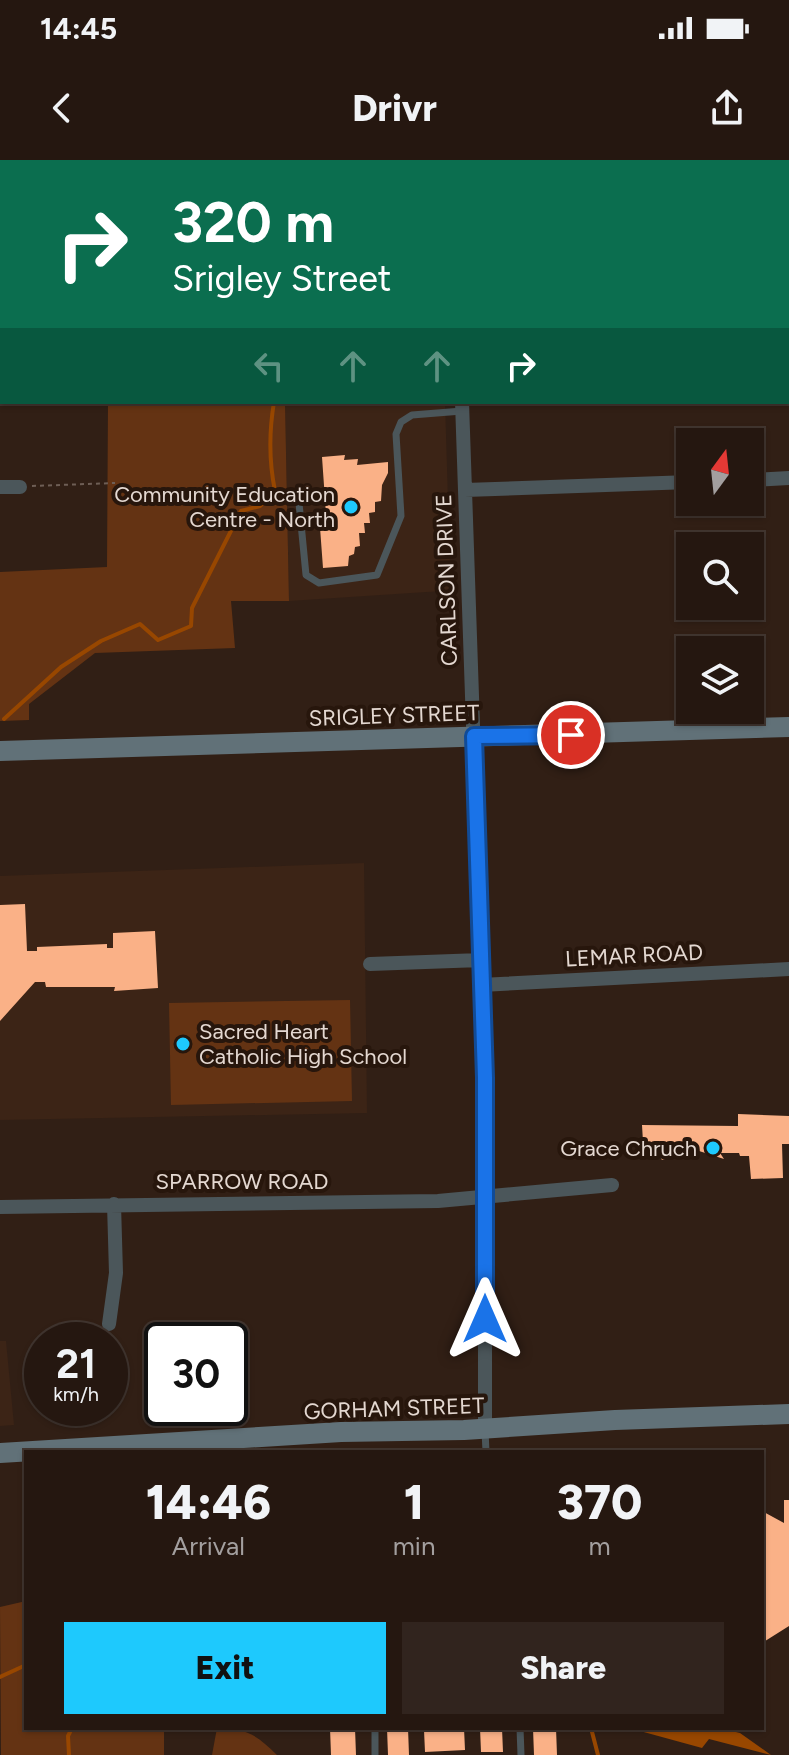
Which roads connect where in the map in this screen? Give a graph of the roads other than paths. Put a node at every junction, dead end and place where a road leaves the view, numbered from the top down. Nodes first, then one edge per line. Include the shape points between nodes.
1 (462, 407) edge
2 (789, 478) edge
3 (764, 479) edge
4 (676, 482) edge
5 (0, 487) edge
6 (20, 487) road end
7 (465, 490) junction
8 (299, 503) dead end
9 (789, 727) edge
10 (474, 736) junction
11 (0, 751) edge
12 (481, 960) junction
13 (370, 964) dead end
14 (789, 969) edge
15 (481, 985) junction
16 (612, 1185) dead end
17 (484, 1197) junction
18 (114, 1204) junction
19 (0, 1207) edge
20 (109, 1322) edge
21 (789, 1414) edge
22 (485, 1428) junction
23 (49, 1450) edge
24 (486, 1450) edge
25 (24, 1452) edge
26 (0, 1453) edge
27 (375, 1730) edge
28 (520, 1730) edge
29 (375, 1755) edge
30 (521, 1755) edge

1 - 7 street, CARLSON DRIVE
1 - 8 lane via 412,415 401,422 396,434 401,516 377,575 319,583 306,575
2 - 3 street
4 - 7 street
5 - 6 street
7 - 10 street, CARLSON DRIVE
9 - 10 street, SRIGLEY STREET
10 - 11 street, SRIGLEY STREET
10 - 12 street, CARLSON DRIVE
12 - 13 street
12 - 15 street, CARLSON DRIVE
14 - 15 street, LEMAR ROAD
15 - 17 street, CARLSON DRIVE
16 - 17 street, SPARROW ROAD
17 - 18 street, SPARROW ROAD
17 - 22 street, CARLSON DRIVE
18 - 19 street, SPARROW ROAD
18 - 20 street via 116,1273
21 - 22 street, GORHAM STREET
22 - 23 street, GORHAM STREET
22 - 24 lane
25 - 26 street, GORHAM STREET
27 - 29 lane
28 - 30 lane

